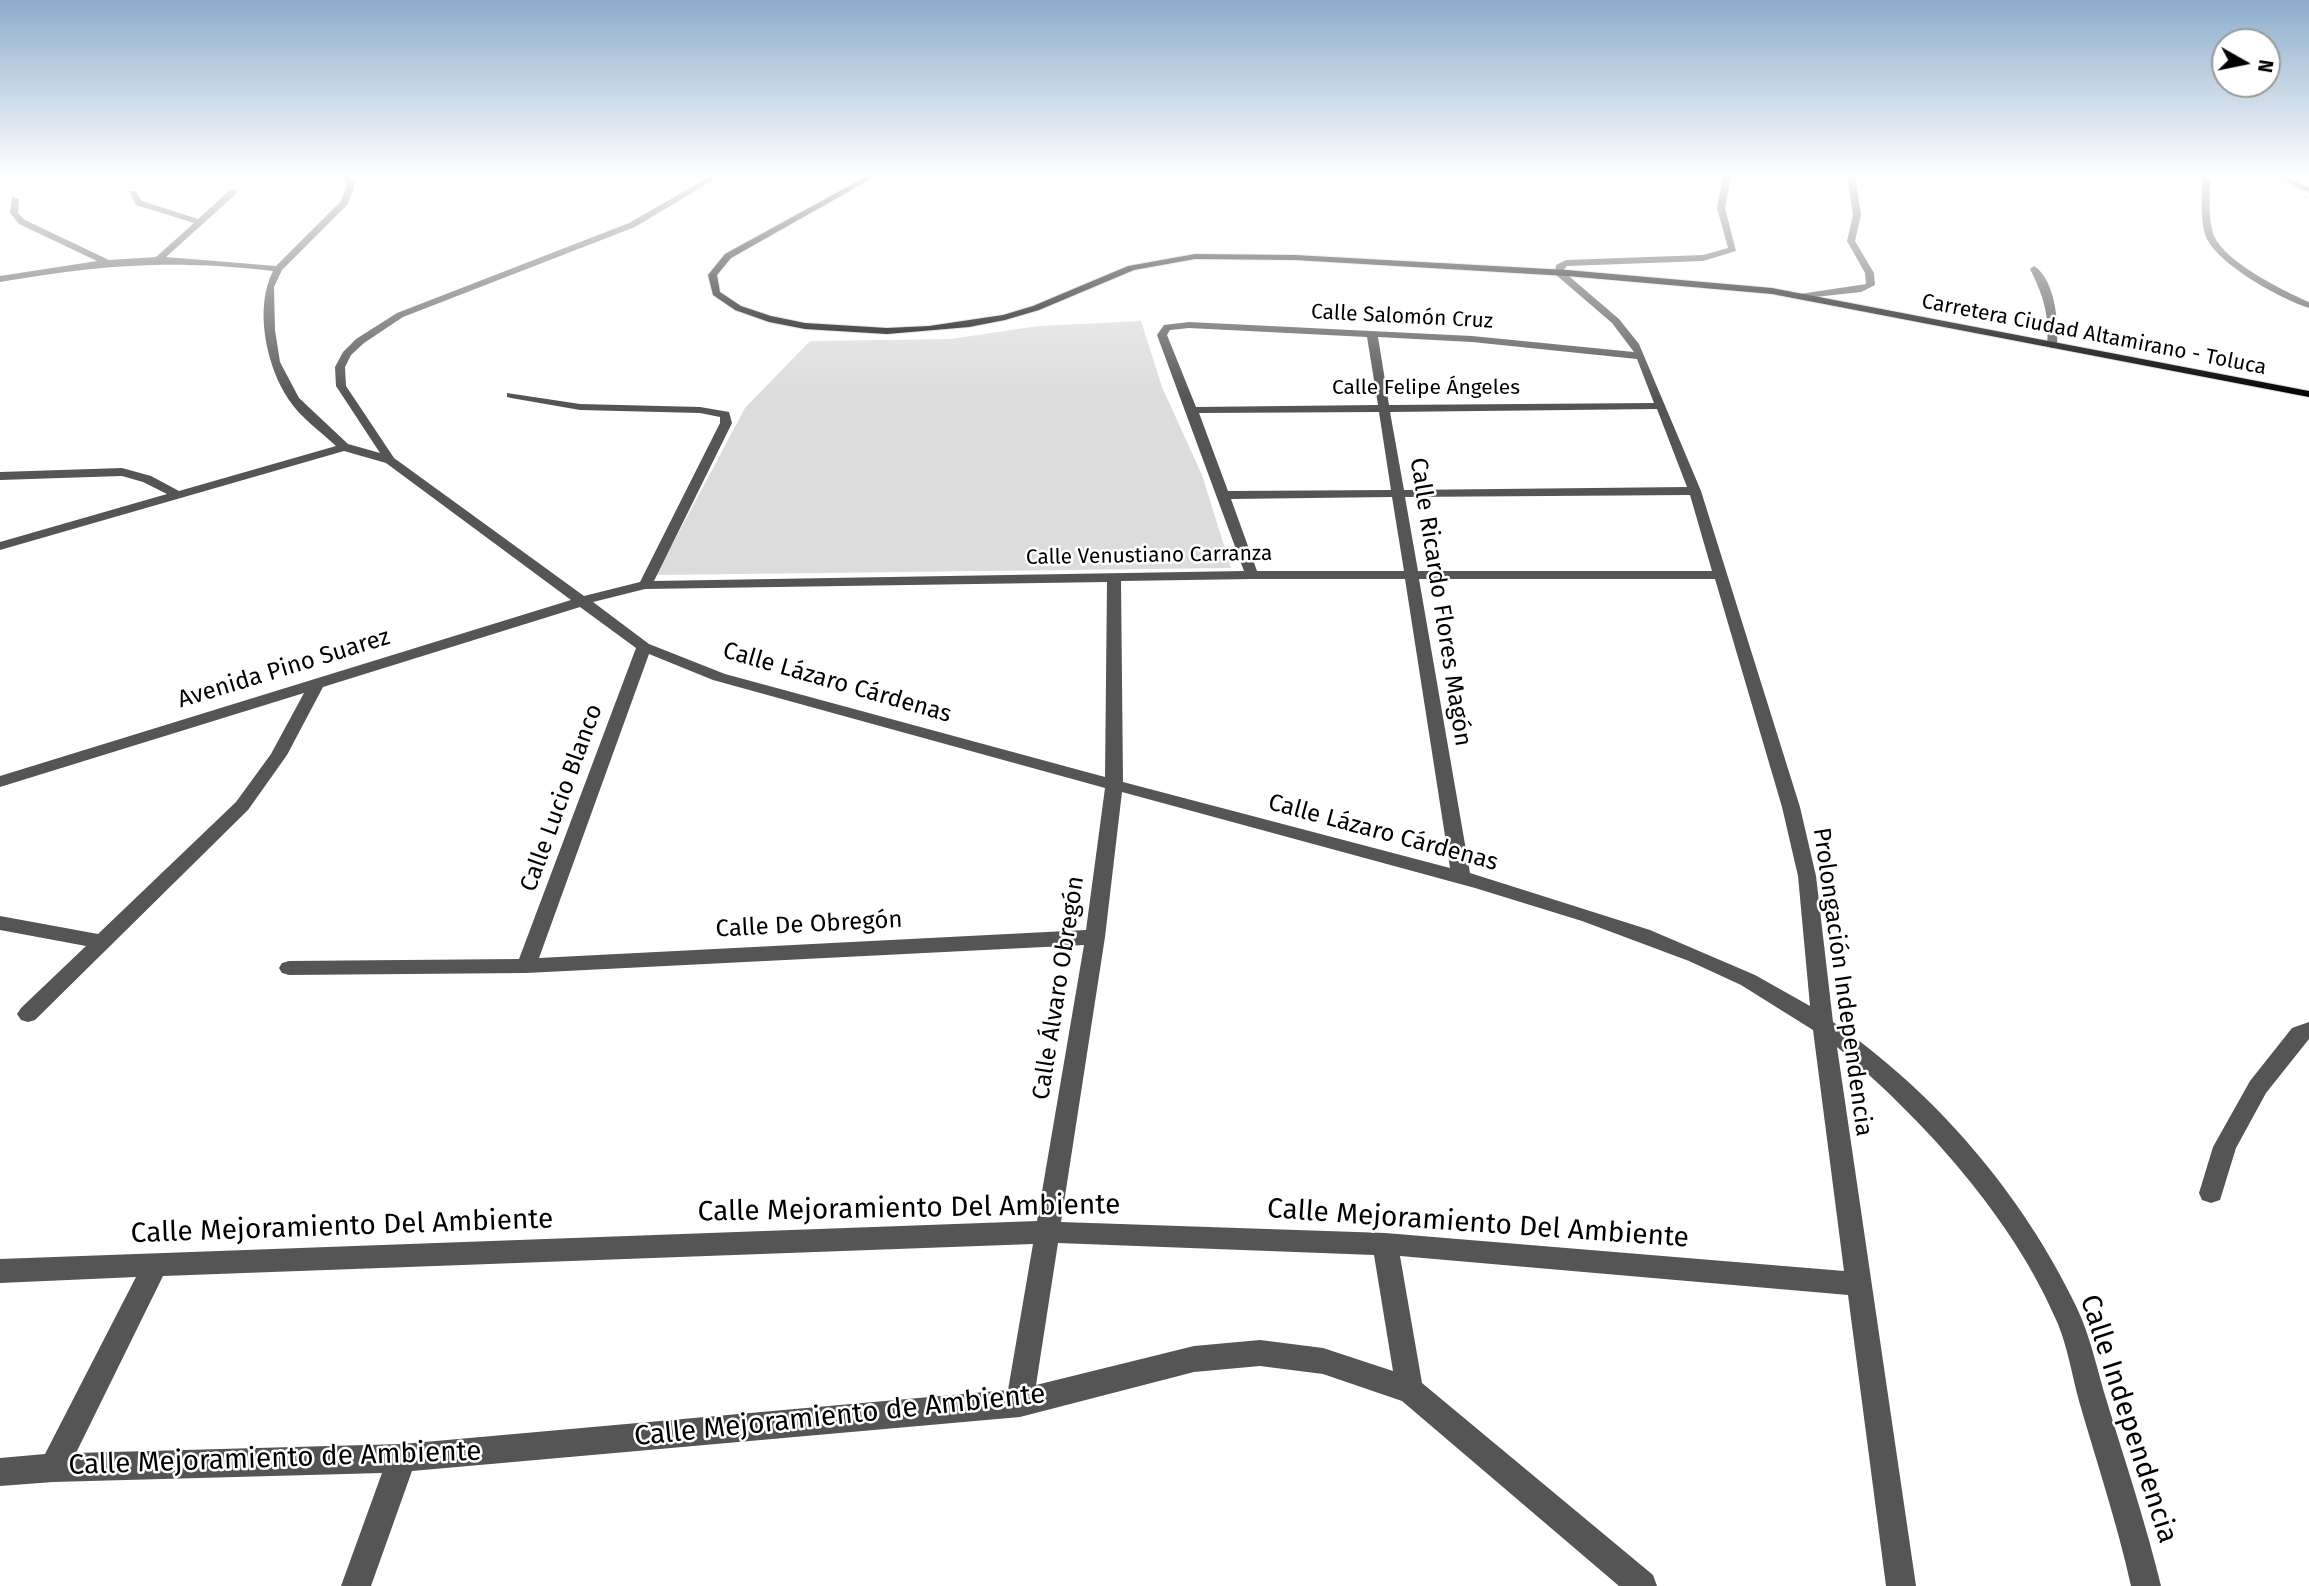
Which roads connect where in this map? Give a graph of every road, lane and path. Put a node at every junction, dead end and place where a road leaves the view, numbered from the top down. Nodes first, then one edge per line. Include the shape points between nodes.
1 (81, 250) edge
2 (169, 250) edge
3 (297, 250) edge
4 (568, 250) edge
5 (739, 250) edge
6 (1729, 250) edge
7 (1855, 250) edge
8 (2222, 250) edge
9 (158, 260) junction
10 (109, 263) junction
11 (278, 269) junction
12 (2034, 269) dead end
13 (1558, 272) junction
14 (0, 279) edge
15 (1800, 297) junction
16 (2309, 305) edge
17 (1372, 334) junction
18 (2052, 345) junction
19 (1641, 356) junction
20 (2309, 394) edge
21 (511, 396) dead end
22 (1660, 406) junction
23 (1384, 407) junction
24 (1192, 410) junction
25 (344, 447) junction
26 (390, 460) junction
27 (0, 476) edge
28 (1695, 491) junction
29 (1400, 492) junction
30 (176, 494) junction
31 (1221, 495) junction
32 (0, 546) edge
33 (1252, 575) junction
34 (1721, 575) junction
35 (1411, 576) junction
36 (1114, 578) junction
37 (645, 585) junction
38 (582, 602) junction
39 (644, 647) junction
40 (318, 682) junction
41 (0, 782) edge
42 (1114, 785) junction
43 (1461, 878) junction
44 (0, 923) edge
45 (1095, 937) junction
46 (100, 941) junction
47 (526, 965) junction
48 (289, 968) dead end
49 (28, 1014) dead end
50 (1824, 1025) junction
51 (2309, 1030) edge
52 (2211, 1194) dead end
53 (1047, 1232) junction
54 (1385, 1244) junction
55 (156, 1265) junction
56 (0, 1270) edge
57 (1861, 1284) junction
58 (1410, 1391) junction
59 (1020, 1403) junction
60 (402, 1458) junction
61 (53, 1468) junction
62 (0, 1472) edge
63 (356, 1586) edge
64 (1642, 1586) edge
65 (1901, 1586) edge
66 (2146, 1586) edge

1 - 10 street
2 - 9 street
3 - 11 street
4 - 26 street, Calle Lázaro Cárdenas via 400,315 347,354 340,367 341,386
5 - 13 main road, Carretera Ciudad Altamirano - Toluca via 712,275 716,293 737,308 811,326 883,330 995,321 1037,308 1120,271 1202,256
6 - 13 street via 1703,258 1566,263
7 - 15 street via 1872,279 1870,285
8 - 16 street via 2263,283
9 - 10 street
9 - 11 street
10 - 14 street
11 - 25 street via 270,287 275,362 294,400
12 - 18 street via 2052,305
13 - 15 main road, Carretera Ciudad Altamirano - Toluca via 1695,282
13 - 19 street, Prolongación Independencia via 1621,328
15 - 18 main road, Carretera Ciudad Altamirano - Toluca
17 - 19 street, Calle Salomón Cruz via 1530,343
17 - 23 street, Calle Ricardo Flores Magón
17 - 24 street, Calle Salomón Cruz via 1173,325 1162,335
18 - 20 main road, Carretera Ciudad Altamirano - Toluca
19 - 22 street, Prolongación Independencia
21 - 37 street via 580,407 725,414 726,424
22 - 23 street, Calle Felipe Ángeles
22 - 28 street, Prolongación Independencia
23 - 24 street, Calle Felipe Ángeles
23 - 29 street, Calle Ricardo Flores Magón
24 - 31 street
25 - 26 street
25 - 30 street
26 - 38 street, Calle Lázaro Cárdenas
27 - 30 street via 121,472
28 - 29 street
28 - 34 street, Prolongación Independencia
29 - 31 street
29 - 35 street, Calle Ricardo Flores Magón
30 - 32 street
31 - 33 street
33 - 35 street, Calle Venustiano Carranza
33 - 36 street, Calle Venustiano Carranza
34 - 35 street, Calle Venustiano Carranza
34 - 50 street, Prolongación Independencia via 1791,807 1807,876
35 - 43 street, Calle Ricardo Flores Magón
36 - 37 street, Calle Venustiano Carranza
36 - 42 street, Calle Álvaro Obregón
37 - 38 street, Calle Venustiano Carranza
38 - 39 street, Calle Lázaro Cárdenas
38 - 40 street, Avenida Pino Suarez
39 - 42 street, Calle Lázaro Cárdenas via 719,677
39 - 47 street, Calle Lucio Blanco
40 - 41 street, Avenida Pino Suarez
40 - 46 street via 279,755 242,806
42 - 43 street, Calle Lázaro Cárdenas
42 - 45 street, Calle Álvaro Obregón
43 - 50 street, Calle Lázaro Cárdenas via 1653,938 1751,981
44 - 46 street
45 - 47 street, Calle De Obregón
45 - 53 street, Calle Álvaro Obregón
46 - 49 street
47 - 48 street, Calle De Obregón
50 - 57 street, Prolongación Independencia
50 - 66 street, Calle Independencia via 1883,1073 1959,1149 2014,1220 2068,1317 2137,1542
51 - 52 street via 2300,1034 2258,1087 2225,1147
53 - 54 street, Calle Mejoramiento Del Ambiente
53 - 55 street, Calle Mejoramiento Del Ambiente
53 - 59 street, Calle Álvaro Obregón
54 - 57 street, Calle Mejoramiento Del Ambiente
54 - 58 street
55 - 56 street, Calle Mejoramiento Del Ambiente
55 - 61 street
57 - 65 street, Prolongación Independencia
58 - 59 street, Calle Mejoramiento de Ambiente via 1323,1361 1261,1353 1194,1359
58 - 64 street, Calle Mejoramiento de Ambiente
59 - 60 street, Calle Mejoramiento de Ambiente
60 - 61 street, Calle Mejoramiento de Ambiente
60 - 63 street
61 - 62 street, Calle Mejoramiento de Ambiente

